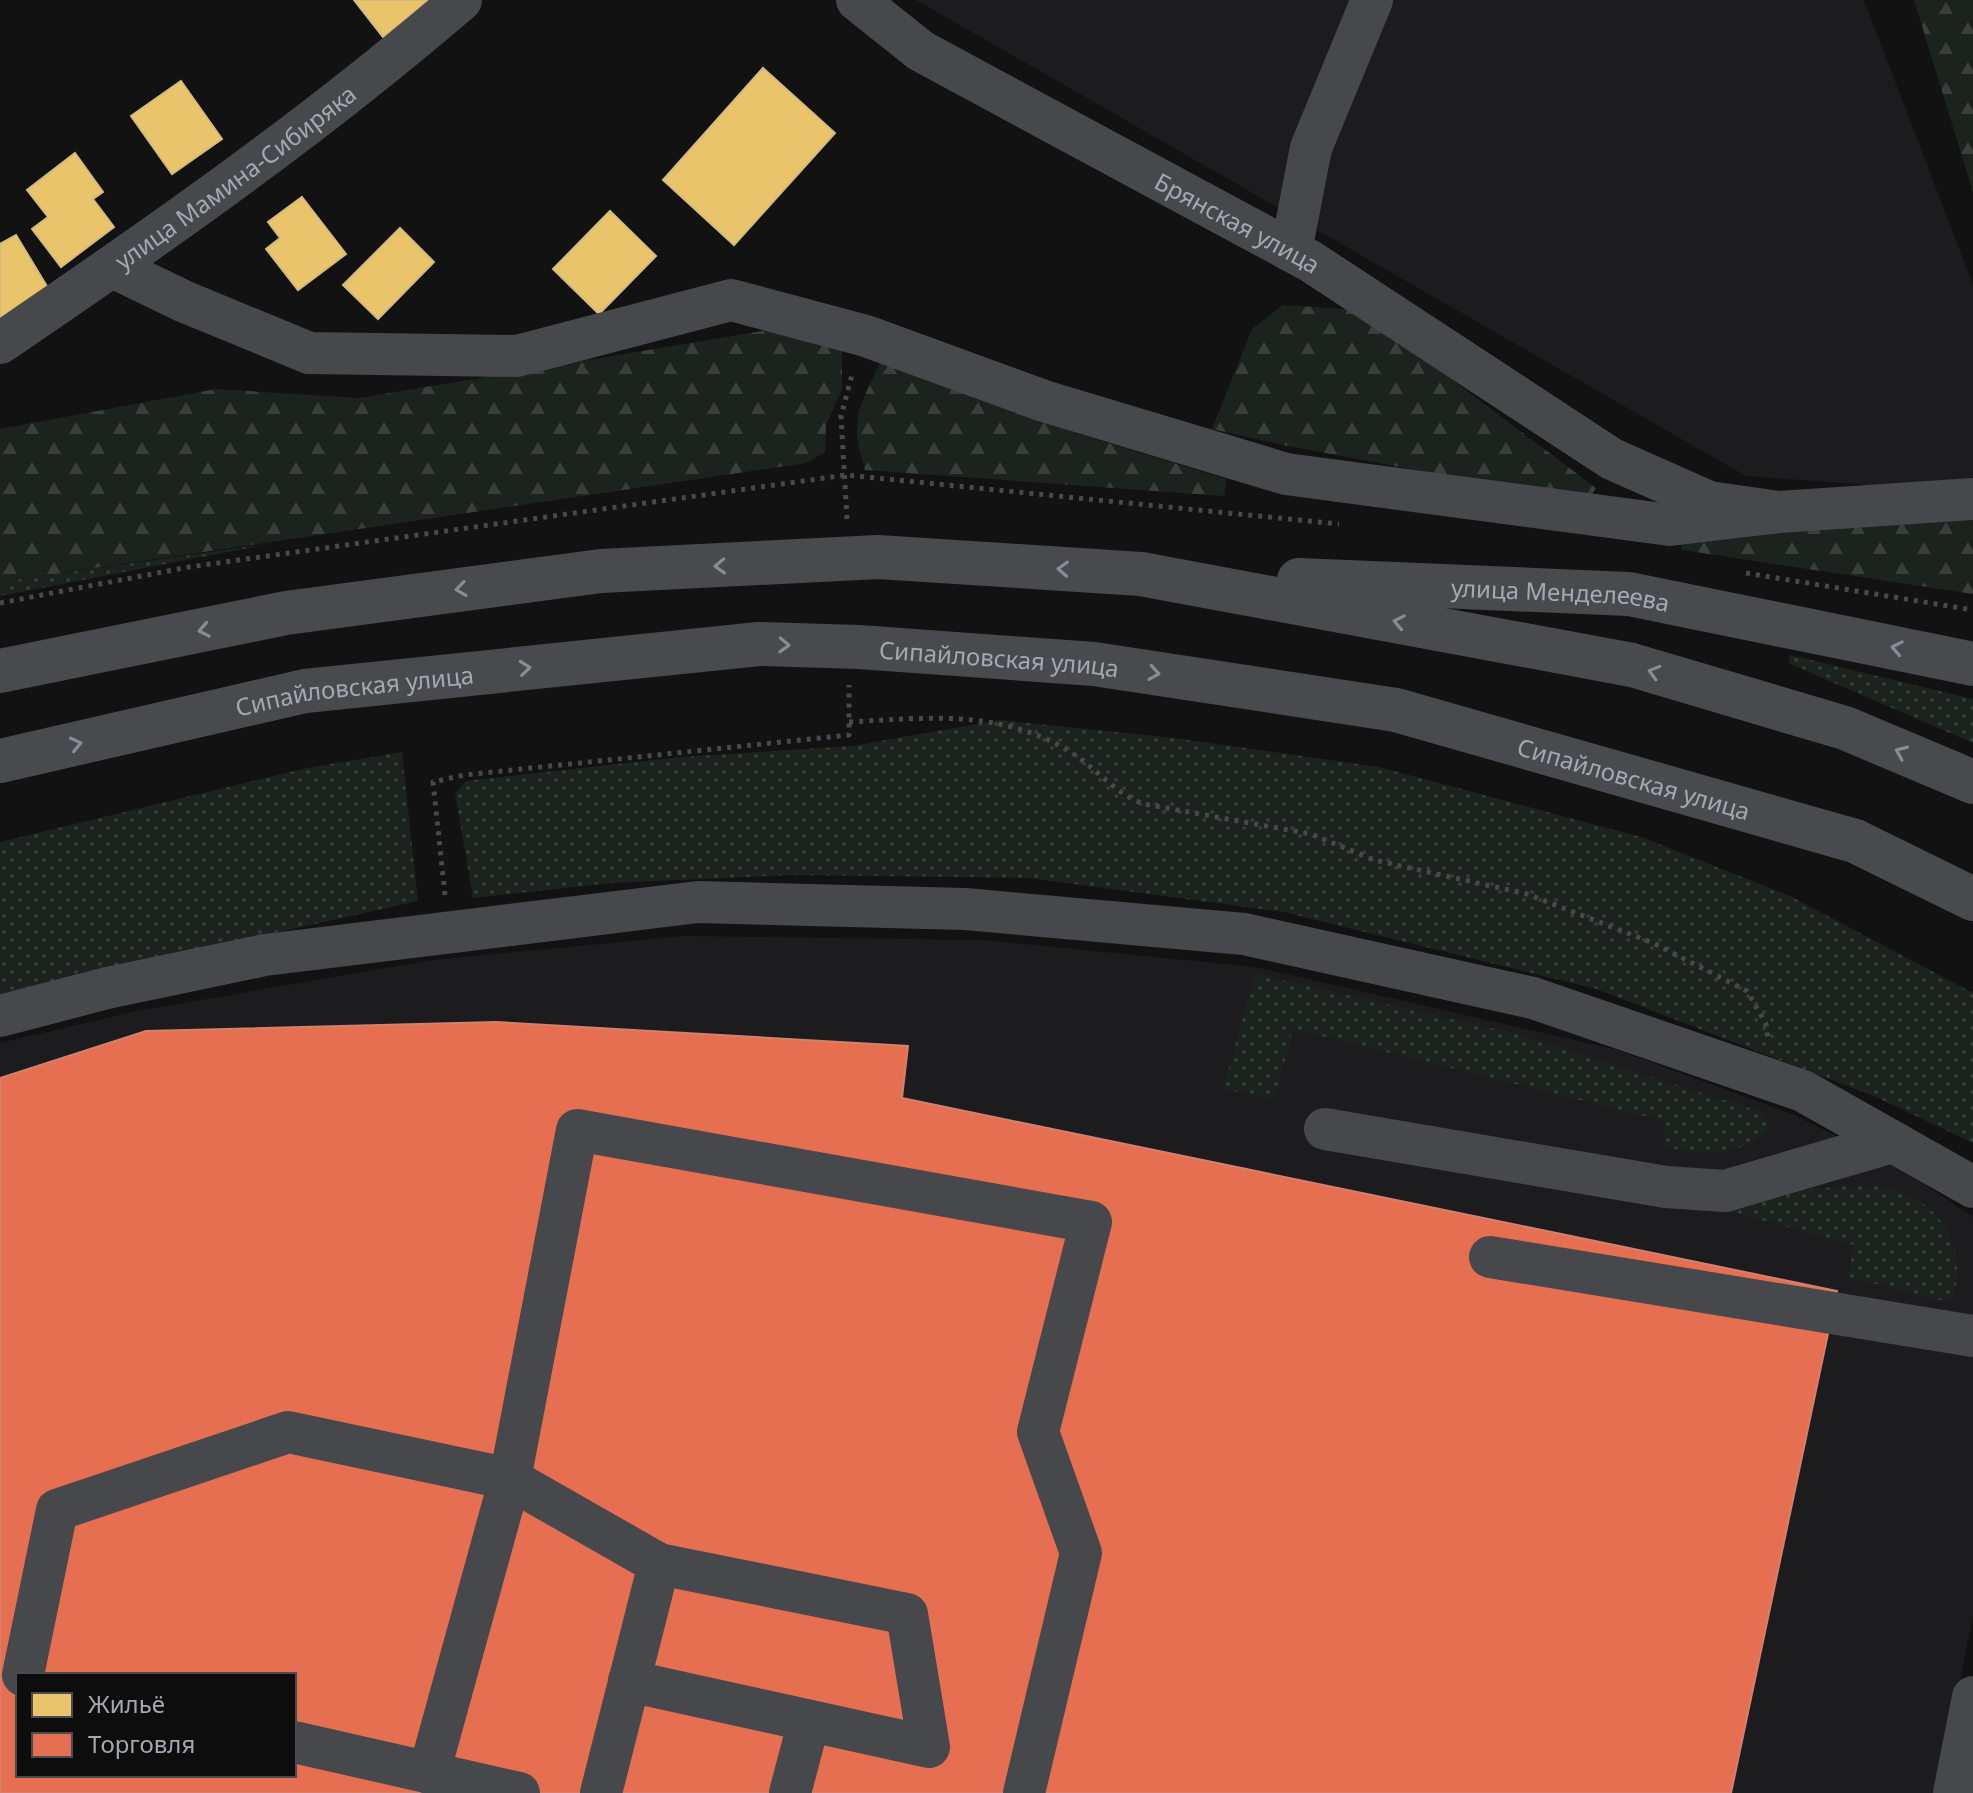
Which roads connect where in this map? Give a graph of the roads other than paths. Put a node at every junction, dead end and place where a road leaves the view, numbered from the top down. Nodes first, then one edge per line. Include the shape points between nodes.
1 (461, 0) edge
2 (857, 0) edge
3 (1372, 0) edge
4 (1291, 251) junction
5 (113, 267) junction
6 (0, 343) edge
7 (1973, 499) edge
8 (1779, 512) junction
9 (1141, 574) junction
10 (1973, 664) edge
11 (0, 671) edge
12 (0, 761) edge
13 (1973, 782) edge
14 (1973, 899) edge
15 (0, 1016) edge
16 (1325, 1129) dead end
17 (1892, 1142) junction
18 (1973, 1187) edge
19 (1490, 1257) dead end
20 (1973, 1336) edge
21 (510, 1479) junction
22 (659, 1564) junction
23 (23, 1673) edge
24 (629, 1681) junction
25 (1973, 1697) edge
26 (809, 1721) junction
27 (296, 1742) edge
28 (429, 1773) junction
29 (519, 1793) edge
30 (601, 1793) edge
31 (790, 1793) edge
32 (1024, 1793) edge
33 (1954, 1793) edge

1 - 5 street, улица Мамина-Сибиряка via 392,59
2 - 4 street, Брянская улица via 921,51
3 - 4 street via 1311,148
4 - 8 street, Брянская улица via 1612,459 1709,502
5 - 6 street, улица Мамина-Сибиряка
5 - 8 street via 309,353 517,356 731,300 866,336 1044,401 1286,474 1670,525
7 - 8 street
10 -> 9 main road, улица Менделеева via 1629,594
9 -> 11 main road via 878,557 601,571 286,613
13 -> 9 main road via 1845,728 1632,665
12 -> 14 main road, Сипайловская улица via 305,691 759,644 859,647 1094,664 1396,710 1855,841
15 - 17 street via 265,955 698,902 965,909 1244,934 1533,998 1803,1091
16 - 17 street via 1666,1187 1725,1191
17 - 18 street
19 - 20 street
21 - 22 street
21 - 23 street via 288,1432 57,1510
21 - 28 street
21 - 32 street via 577,1130 1091,1222 1038,1432 1081,1553
22 - 24 street
22 - 26 street via 907,1614 929,1747
24 - 26 street
24 - 30 street
25 - 33 street
26 - 31 street
27 - 28 street
28 - 29 street

